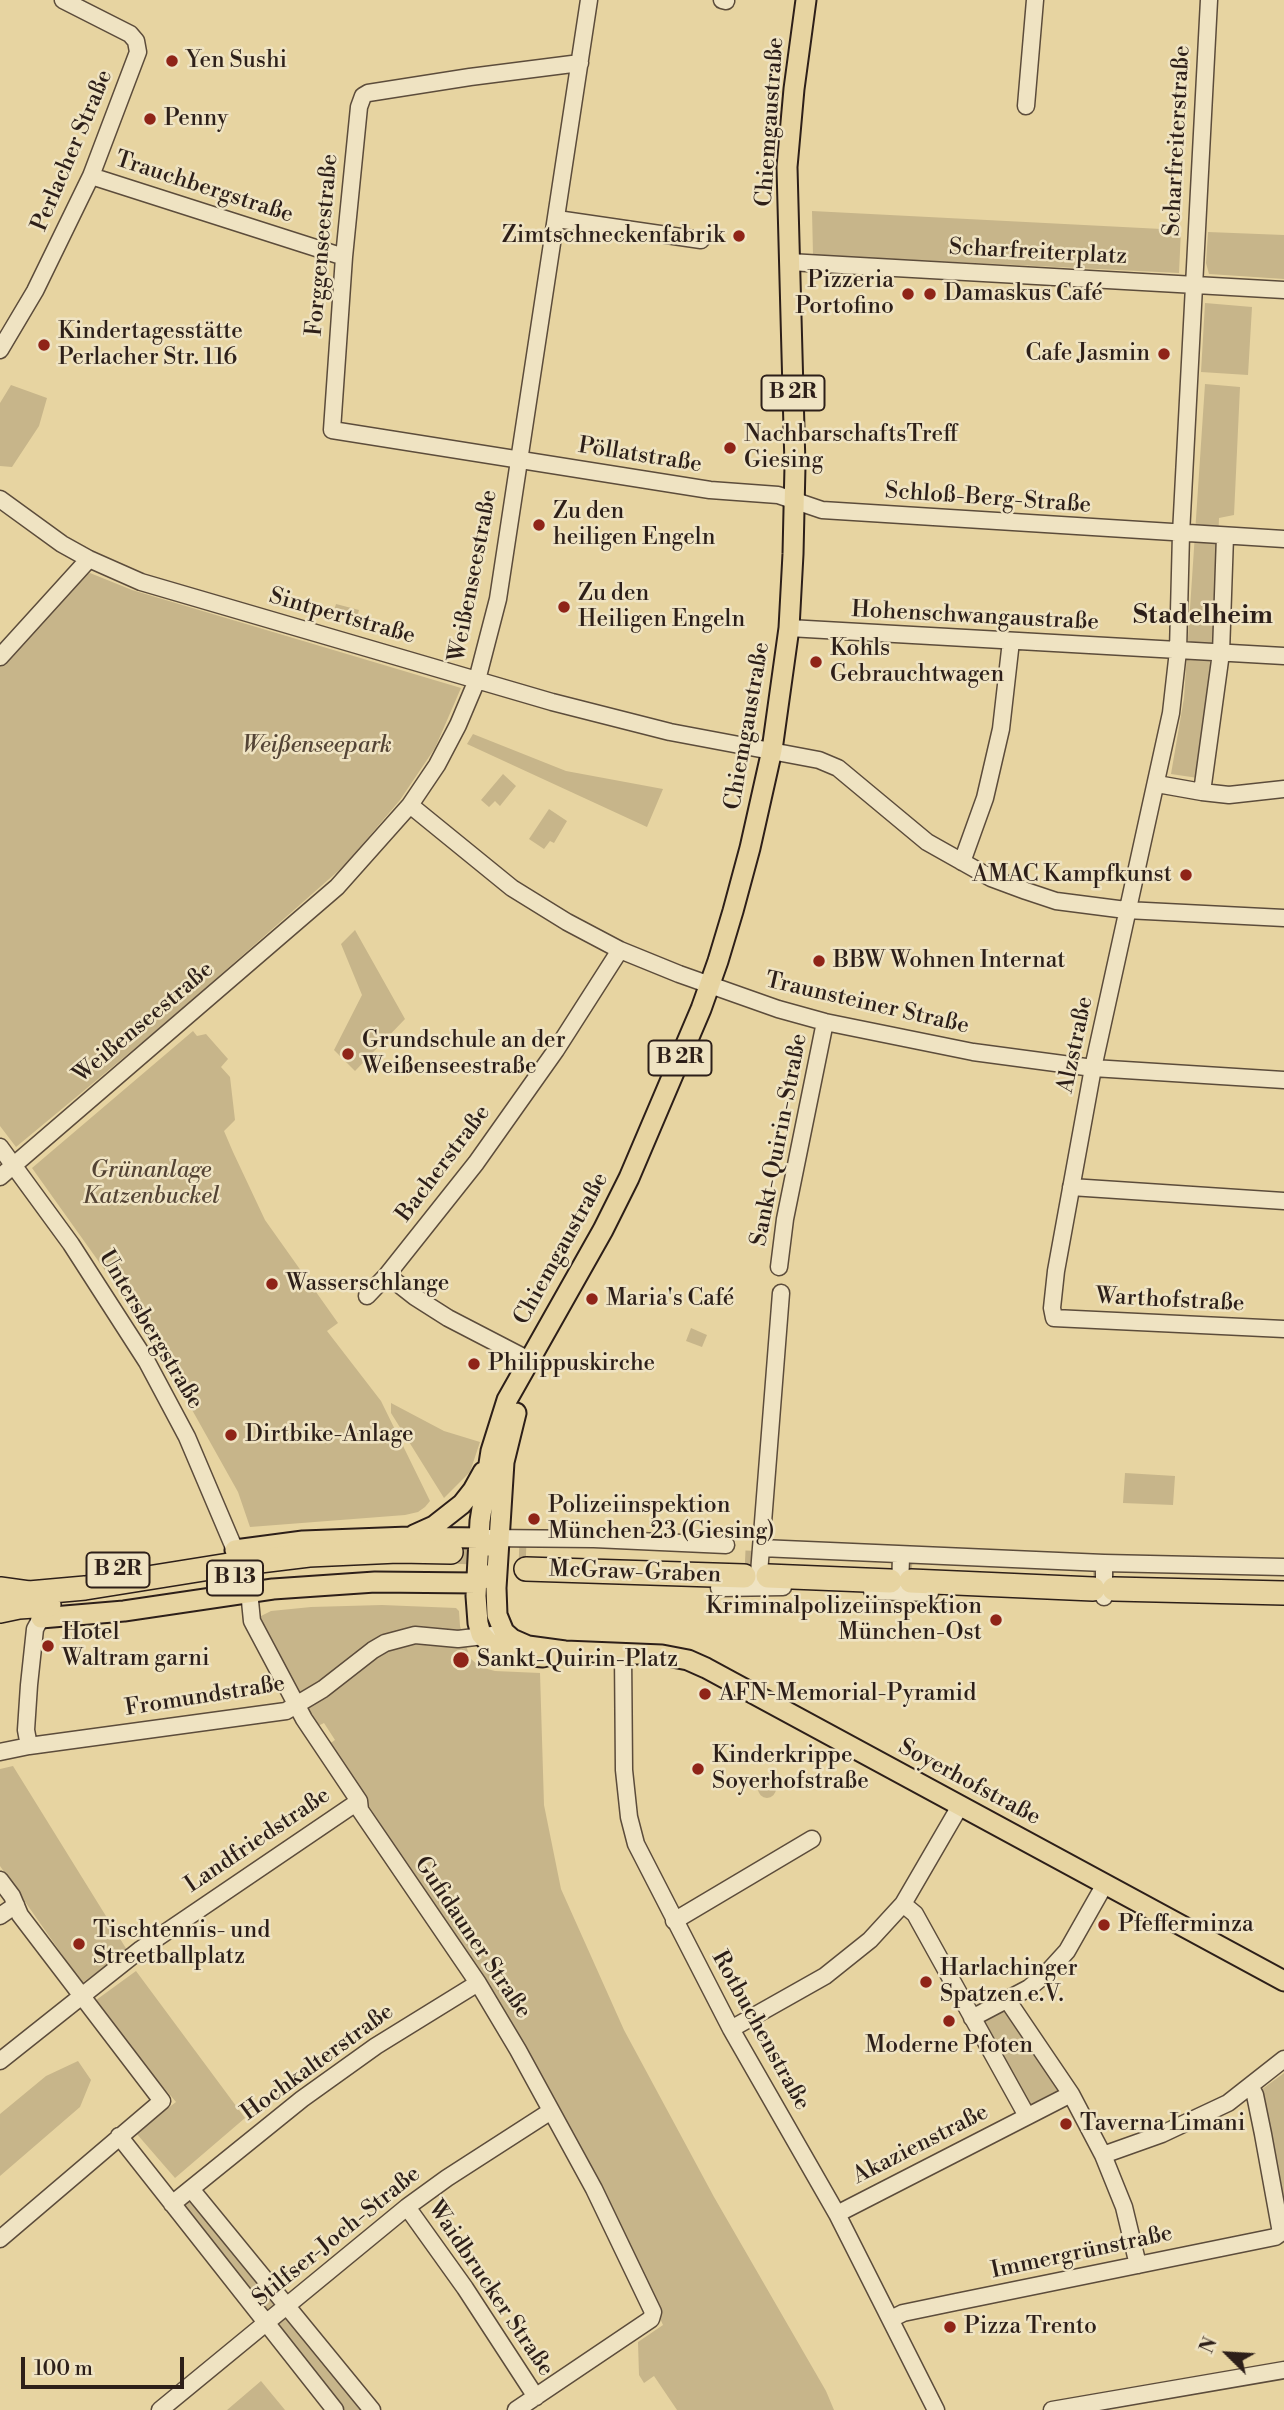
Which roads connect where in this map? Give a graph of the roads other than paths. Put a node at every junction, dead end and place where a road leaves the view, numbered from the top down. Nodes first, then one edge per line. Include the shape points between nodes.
1 (62, 0) edge
2 (590, 0) edge
3 (806, 0) edge
4 (1035, 0) edge
5 (1209, 0) edge
6 (580, 63) junction
7 (1026, 106) dead end
8 (91, 176) junction
9 (557, 219) junction
10 (701, 240) dead end
11 (344, 257) junction
12 (789, 262) junction
13 (1194, 285) junction
14 (1284, 290) edge
15 (0, 350) edge
16 (520, 460) junction
17 (0, 499) edge
18 (794, 500) junction
19 (1181, 534) junction
20 (1225, 536) junction
21 (1284, 539) edge
22 (89, 559) junction
23 (789, 628) junction
24 (1011, 641) junction
25 (1178, 651) junction
26 (1220, 653) junction
27 (1284, 656) edge
28 (0, 657) edge
29 (477, 680) junction
30 (772, 750) junction
31 (1157, 784) junction
32 (1284, 789) edge
33 (1202, 792) junction
34 (410, 805) junction
35 (961, 862) junction
36 (1126, 911) junction
37 (1284, 918) edge
38 (620, 950) junction
39 (709, 985) junction
40 (825, 1022) junction
41 (1093, 1068) junction
42 (1284, 1080) edge
43 (0, 1147) edge
44 (13, 1165) junction
45 (0, 1177) edge
46 (1071, 1187) junction
47 (1284, 1201) edge
48 (779, 1267) dead end
49 (387, 1275) junction
50 (781, 1293) dead end
51 (367, 1296) dead end
52 (1054, 1318) joint
53 (1284, 1329) edge
54 (526, 1366) junction
55 (491, 1451) junction
56 (409, 1537) junction
57 (726, 1545) dead end
58 (235, 1550) junction
59 (493, 1550) junction
60 (451, 1559) tunnel mouth
61 (526, 1562) tunnel mouth
62 (1284, 1567) edge
63 (758, 1568) junction
64 (1284, 1578) edge
65 (1104, 1581) junction
66 (477, 1583) junction
67 (719, 1588) dead end
68 (249, 1591) junction
69 (1284, 1593) edge
70 (0, 1602) edge
71 (1284, 1603) edge
72 (41, 1618) junction
73 (481, 1634) junction
74 (520, 1644) junction
75 (565, 1651) junction
76 (623, 1653) junction
77 (297, 1706) junction
78 (29, 1746) junction
79 (0, 1752) edge
80 (359, 1801) junction
81 (960, 1806) junction
82 (812, 1839) dead end
83 (0, 1880) edge
84 (1105, 1884) junction
85 (903, 1904) junction
86 (16, 1905) junction
87 (0, 1916) edge
88 (674, 1921) junction
89 (1284, 1981) edge
90 (478, 1983) junction
91 (82, 1995) junction
92 (1007, 2001) junction
93 (972, 2018) junction
94 (731, 2029) junction
95 (1284, 2059) edge
96 (0, 2062) edge
97 (1251, 2087) junction
98 (1071, 2094) junction
99 (551, 2111) junction
100 (1027, 2116) junction
101 (119, 2136) junction
102 (1102, 2155) junction
103 (191, 2189) junction
104 (172, 2204) junction
105 (407, 2207) junction
106 (837, 2214) junction
107 (1282, 2232) edge
108 (0, 2239) edge
109 (1138, 2265) junction
110 (288, 2305) junction
111 (891, 2319) junction
112 (265, 2323) junction
113 (1284, 2370) edge
114 (536, 2397) junction
115 (164, 2409) edge
116 (335, 2410) edge
117 (372, 2410) edge
118 (516, 2410) edge
119 (936, 2410) edge
120 (1052, 2410) edge

1 - 8 street, Perlacher Straße via 127,33 137,44 137,56
2 - 6 street, Weißenseestraße
3 - 12 main road, Chiemgaustraße / B 2R via 789,138
4 - 7 street
5 - 13 street, Scharfreiterstraße
6 - 9 street, Weißenseestraße
6 - 11 street, Forggenseestraße via 363,96
8 - 11 street, Trauchbergstraße
8 - 15 street, Perlacher Straße via 35,291
9 - 10 street
9 - 16 street, Weißenseestraße
11 - 16 street, Forggenseestraße via 332,430
12 - 13 street, Scharfreiterplatz
12 - 18 main road, Chiemgaustraße / B 2R
13 - 14 street, Scharfreiterplatz
13 - 19 street, Scharfreiterstraße
16 - 18 street, Pöllatstraße
16 - 29 street, Weißenseestraße via 498,599
17 - 22 street, Sintpertstraße
18 - 19 street, Schloß-Berg-Straße via 822,510
18 - 23 main road, Chiemgaustraße / B 2R
19 - 20 street, Schloß-Berg-Straße
19 - 25 street, Alzstraße
20 - 21 street, Schloß-Berg-Straße
20 - 26 street
22 - 28 street
22 - 29 street, Sintpertstraße via 141,582
23 - 24 street, Hohenschwangaustraße
23 - 30 main road, Chiemgaustraße / B 2R
24 - 25 street, Hohenschwangaustraße
24 - 35 street via 1001,729 985,798
25 - 26 street, Hohenschwangaustraße
25 - 31 street, Alzstraße
26 - 27 street, Hohenschwangaustraße
26 - 33 street
29 - 30 street, Sintpertstraße via 660,729
29 - 34 street, Weißenseestraße via 437,765
30 - 35 street, Sintpertstraße via 838,768 927,842
30 - 39 main road, Chiemgaustraße / B 2R via 750,848
31 - 33 street
31 - 36 street, Alzstraße
32 - 33 street
34 - 38 street, Traunsteiner Straße via 512,888
34 - 44 street, Weißenseestraße via 337,887
35 - 36 street, Sintpertstraße via 1056,901
36 - 37 street, Sintpertstraße
36 - 41 street, Alzstraße
38 - 39 street, Traunsteiner Straße
38 - 49 street, Bacherstraße via 500,1130
39 - 40 street, Traunsteiner Straße
39 - 54 main road, Chiemgaustraße / B 2R via 629,1178
40 - 41 street, Traunsteiner Straße via 973,1052
40 - 48 street, Sankt-Quirin-Straße
41 - 42 street, Traunsteiner Straße
41 - 46 street, Alzstraße
43 - 44 street, Untersbergstraße
44 - 45 street, Weißenseestraße
44 - 58 street, Untersbergstraße via 71,1244 147,1362 187,1437
46 - 47 street
46 - 52 street, Alzstraße via 1056,1271
49 - 51 street, Bacherstraße
49 - 54 street
50 - 63 street
52 - 53 street, Warthofstraße
54 - 55 main road, Chiemgaustraße / B 2R via 507,1400
54 - 59 main road, Chiemgaustraße / B 2R via 504,1462
55 - 56 main road, B 2R via 479,1481 462,1504
55 - 59 main road, Chiemgaustraße
56 - 58 main road, B 2R via 303,1541
56 - 59 main road
57 - 59 street via 594,1539
58 - 70 highway, B 2R via 28,1582
59 - 66 main road
59 - 66 main road
59 - 74 main road via 497,1615 504,1632
60 - 70 highway via 398,1551 309,1555 29,1593
61 - 63 highway, McGraw-Graben
62 - 65 street
63 - 65 highway, McGraw-Graben
63 - 67 street
64 - 65 highway, McGraw-Graben
65 - 69 highway, McGraw-Graben
65 - 71 street
66 - 68 main road, B 2R via 375,1581
66 - 73 main road
68 - 72 main road, B 2R via 124,1611
68 - 77 street, Gufidauner Straße via 252,1621
70 - 72 highway, B 2R
72 - 78 street via 33,1648 26,1730
73 - 74 street, Fromundstraße
73 - 75 main road via 509,1654 543,1657
73 - 77 street, Fromundstraße via 458,1639 415,1635 385,1643
74 - 75 main road
75 - 76 main road
76 - 81 main road, Soyerhofstraße via 675,1657 706,1668
76 - 88 street, Rotbuchenstraße via 629,1817 646,1867
77 - 78 street, Fromundstraße via 274,1713
77 - 80 street, Gufidauner Straße
78 - 79 street, Fromundstraße
80 - 90 street, Gufidauner Straße via 366,1820
80 - 91 street, Landfriedstraße via 163,1933
81 - 84 main road, Soyerhofstraße
81 - 85 street
82 - 88 street
83 - 86 street
84 - 89 main road, Soyerhofstraße
84 - 92 street via 1057,1963 1038,1982
85 - 93 street via 915,1914
85 - 94 street via 870,1940 825,1976
86 - 87 street
86 - 91 street
88 - 94 street, Rotbuchenstraße
90 - 99 street, Gufidauner Straße
90 - 103 street, Hochkalterstraße via 367,2052 280,2115
91 - 96 street, Landfriedstraße
91 - 101 street via 162,2101
92 - 93 street
92 - 98 street
93 - 100 street
94 - 106 street, Rotbuchenstraße
95 - 97 street
97 - 102 street via 1198,2119
97 - 107 street
98 - 100 street, Akazienstraße
98 - 102 street
99 - 105 street, Stilfser-Joch-Straße
99 - 114 street, Gufidauner Straße via 594,2189 652,2316
100 - 106 street, Akazienstraße
101 - 104 street
101 - 108 street
102 - 109 street via 1124,2207
103 - 104 street, Hochkalterstraße
103 - 110 street
104 - 112 street
105 - 110 street, Stilfser-Joch-Straße
105 - 114 street, Waidbrucker Straße
106 - 111 street, Rotbuchenstraße
107 - 109 street, Immergrünstraße
109 - 111 street, Immergrünstraße
110 - 112 street, Stilfser-Joch-Straße
110 - 117 street
111 - 119 street, Rotbuchenstraße
112 - 115 street, Stilfser-Joch-Straße
112 - 116 street
113 - 120 street
114 - 118 street

